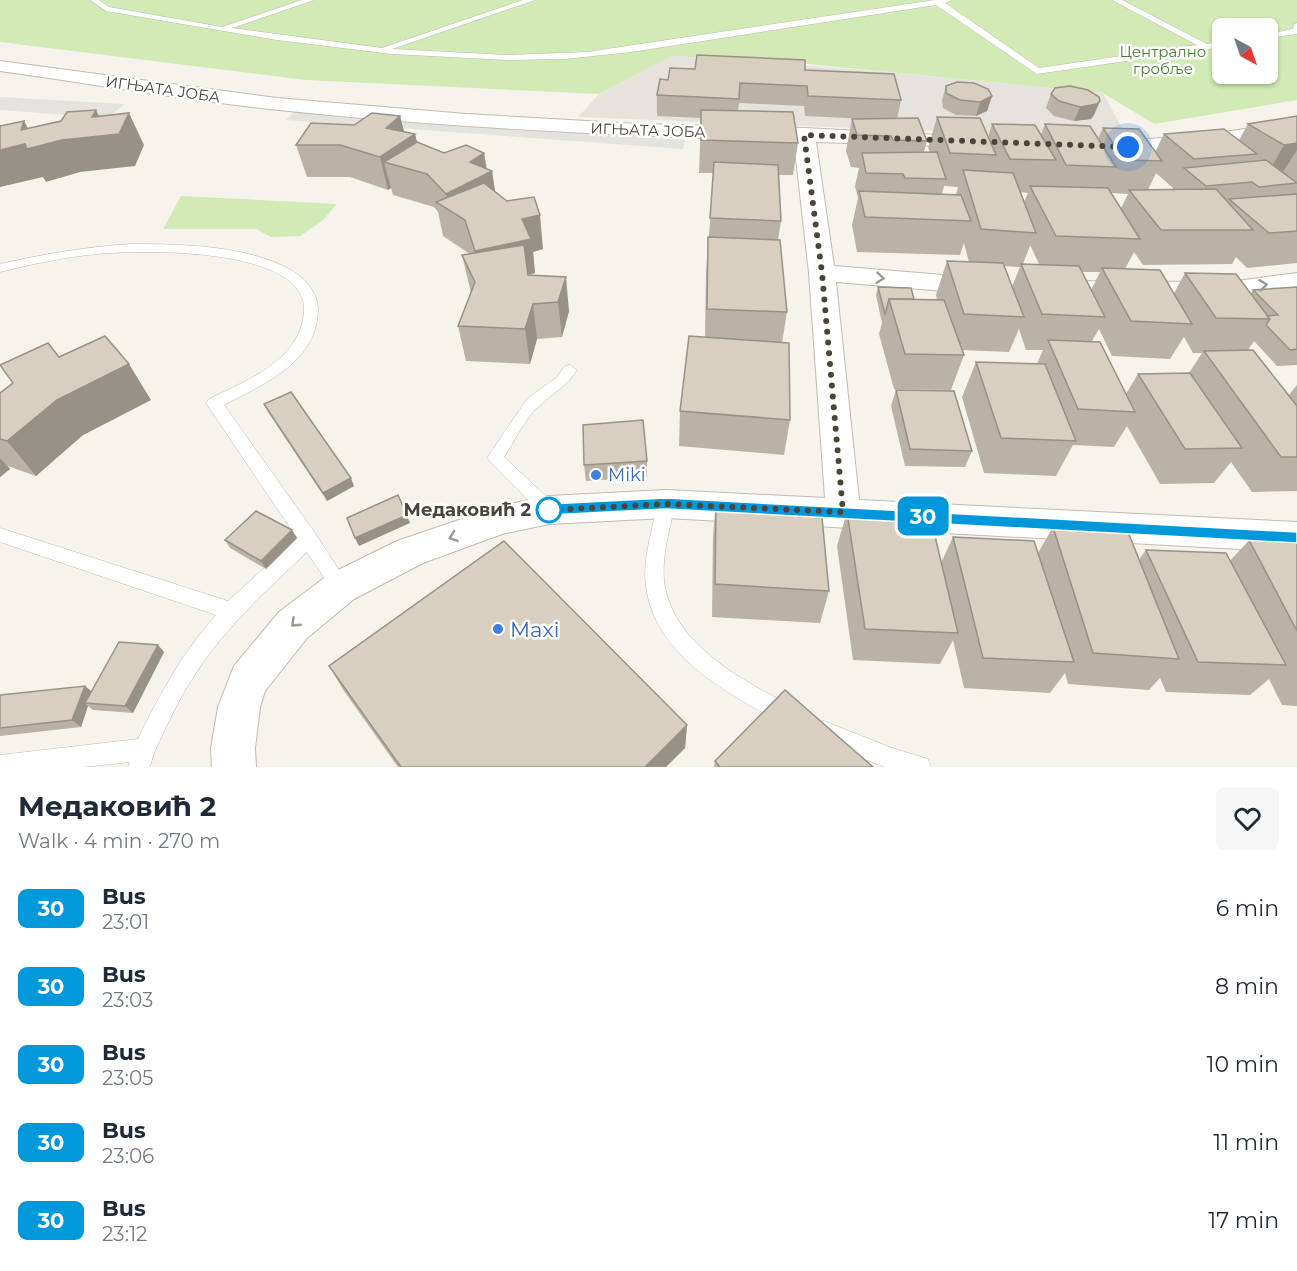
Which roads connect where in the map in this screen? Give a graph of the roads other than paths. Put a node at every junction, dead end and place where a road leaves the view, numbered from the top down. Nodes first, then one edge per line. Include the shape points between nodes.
1 (93, 0) edge
2 (310, 0) edge
3 (531, 0) edge
4 (948, 0) edge
5 (1116, 0) edge
6 (936, 1) edge
7 (1297, 26) edge
8 (222, 29) junction
9 (1297, 31) edge
10 (1278, 34) edge
11 (1212, 46) edge
12 (1208, 47) junction
13 (380, 50) junction
14 (0, 66) edge
15 (1297, 127) edge
16 (804, 135) junction
17 (989, 142) edge
18 (1200, 142) junction
19 (1094, 146) edge
20 (1226, 164) edge
21 (0, 268) edge
22 (822, 273) junction
23 (1297, 281) edge
24 (570, 370) dead end
25 (666, 504) junction
26 (549, 510) junction
27 (843, 512) junction
28 (0, 536) edge
29 (1297, 537) edge
30 (309, 538) junction
31 (341, 587) junction
32 (231, 611) junction
33 (142, 758) edge
34 (0, 766) edge
35 (234, 767) edge
36 (920, 767) edge

1 - 8 lane via 106,9
2 - 8 lane
3 - 13 lane
4 - 6 lane
5 - 12 lane
6 - 12 lane via 1037,71
6 - 13 lane via 635,49 565,56
7 - 9 lane
8 - 13 lane
9 - 10 lane
11 - 12 lane
14 - 16 street, ИГЊАТА ЈОБА via 218,97 372,112 576,127
15 - 18 street
16 - 17 street, ИГЊАТА ЈОБА
16 - 22 street
18 - 19 street
18 - 20 street
21 - 30 lane via 61,255 174,248 248,259 286,272 300,282 311,305 311,327 301,349 270,373 214,404
22 -> 23 street via 1011,288 1228,290
22 - 27 street
24 - 26 lane via 528,408 495,458
25 - 26 street
25 - 27 street
25 - 36 lane via 655,585 670,626 684,643 701,660 783,712 831,736
26 -> 31 street via 500,520 410,552
27 - 29 street
28 - 32 lane
30 - 31 lane
30 - 32 lane
31 -> 35 street via 293,625 248,680 239,707
32 - 33 lane via 181,677
33 - 34 lane

